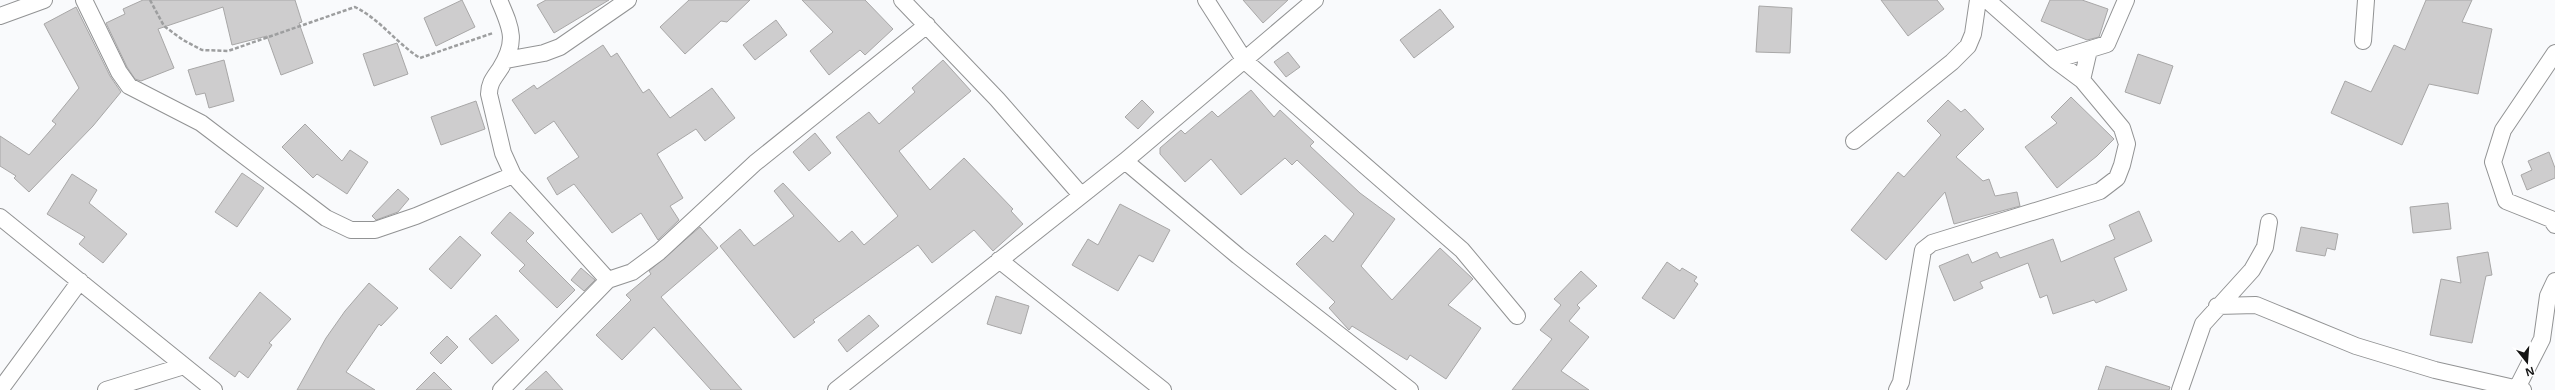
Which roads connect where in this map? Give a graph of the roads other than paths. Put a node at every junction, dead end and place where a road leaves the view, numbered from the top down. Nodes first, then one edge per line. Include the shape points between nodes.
1 (44, 0) edge
2 (84, 0) edge
3 (499, 0) edge
4 (628, 0) edge
5 (902, 0) edge
6 (1206, 0) edge
7 (1315, 0) edge
8 (1978, 0) edge
9 (1987, 0) edge
10 (2126, 0) edge
11 (2366, 0) edge
12 (0, 16) edge
13 (927, 25) junction
14 (2363, 41) dead end
15 (2089, 50) junction
16 (2555, 53) edge
17 (506, 60) junction
18 (2055, 60) junction
19 (1245, 61) junction
20 (2082, 80) junction
21 (1854, 141) dead end
22 (1125, 161) junction
23 (513, 175) junction
24 (1081, 195) junction
25 (0, 217) edge
26 (2268, 222) dead end
27 (2555, 226) edge
28 (999, 260) junction
29 (608, 280) junction
30 (80, 281) junction
31 (2555, 281) edge
32 (2217, 306) junction
33 (1518, 316) dead end
34 (184, 366) junction
35 (2520, 389) edge
36 (0, 390) edge
37 (106, 390) edge
38 (214, 390) edge
39 (501, 390) edge
40 (836, 390) edge
41 (1163, 390) edge
42 (1410, 390) edge
43 (1897, 390) edge
44 (2180, 390) edge

1 - 12 street
2 - 23 street via 118,72 129,86 201,123 326,218 351,230 375,230 416,216
3 - 17 street via 510,27 512,42
4 - 17 street via 560,47 544,53
5 - 13 street
6 - 19 street
7 - 19 street
8 - 21 street via 1968,46 1952,62
9 - 18 street
10 - 15 street via 2107,44
11 - 14 street
13 - 24 street
13 - 29 street via 755,163 659,252 632,272
15 - 18 street
15 - 20 street
16 - 27 street via 2503,130 2493,162 2506,201 2551,219
17 - 23 street via 489,85 489,94 503,153
18 - 20 street
19 - 22 street
19 - 33 street via 1462,250
20 - 43 street via 2122,128 2127,144 2117,178 2100,191 1932,243 1924,250
22 - 24 street
22 - 42 street via 1238,256
23 - 29 street
24 - 28 street
25 - 30 street
26 - 32 street via 2265,247 2252,270
28 - 40 street
28 - 41 street
29 - 39 street
30 - 34 street
30 - 36 street
31 - 35 street via 2548,296 2542,339
32 - 35 street via 2256,305 2356,346 2435,370
32 - 44 street via 2203,324
34 - 37 street
34 - 38 street

